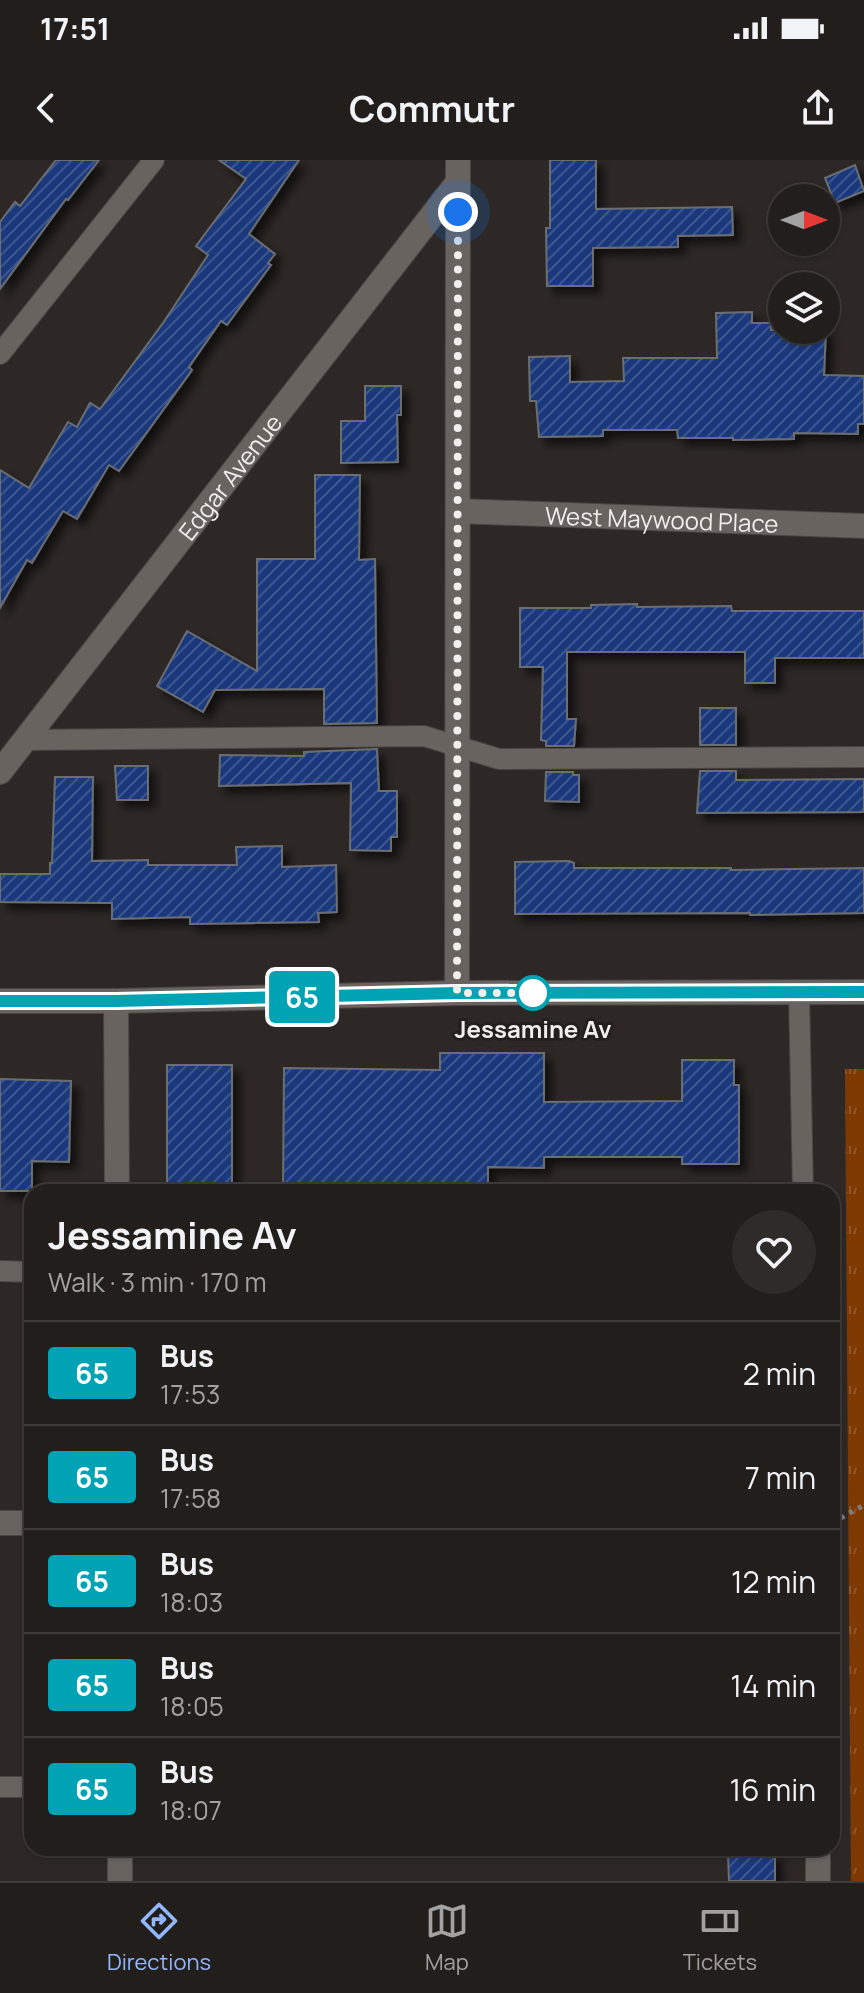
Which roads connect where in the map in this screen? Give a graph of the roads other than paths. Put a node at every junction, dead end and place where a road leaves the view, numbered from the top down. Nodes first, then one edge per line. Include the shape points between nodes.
1 (154, 160) edge
2 (458, 171) edge
3 (0, 354) edge
4 (458, 511) junction
5 (864, 526) edge
6 (24, 740) junction
7 (457, 744) junction
8 (864, 757) edge
9 (0, 772) edge
10 (799, 992) junction
11 (864, 992) edge
12 (457, 993) junction
13 (0, 1001) edge
14 (116, 1001) junction
15 (117, 1184) edge
16 (803, 1184) edge
17 (0, 1271) edge
18 (24, 1272) edge
19 (0, 1523) edge
20 (24, 1523) edge
21 (0, 1787) edge
22 (24, 1787) edge
23 (120, 1856) edge
24 (818, 1856) edge
25 (120, 1881) edge
26 (818, 1881) edge

1 - 3 lane
2 - 4 street
2 - 6 street, Edgar Avenue
4 - 5 street, West Maywood Place
4 - 7 street
6 - 7 lane via 424,736
6 - 9 street, Edgar Avenue
7 - 8 lane via 499,759
7 - 12 street
10 - 11 street
10 - 12 street
10 - 16 lane
12 - 14 street
13 - 14 street
14 - 15 street
17 - 18 lane
19 - 20 street
21 - 22 lane
23 - 25 street
24 - 26 street

